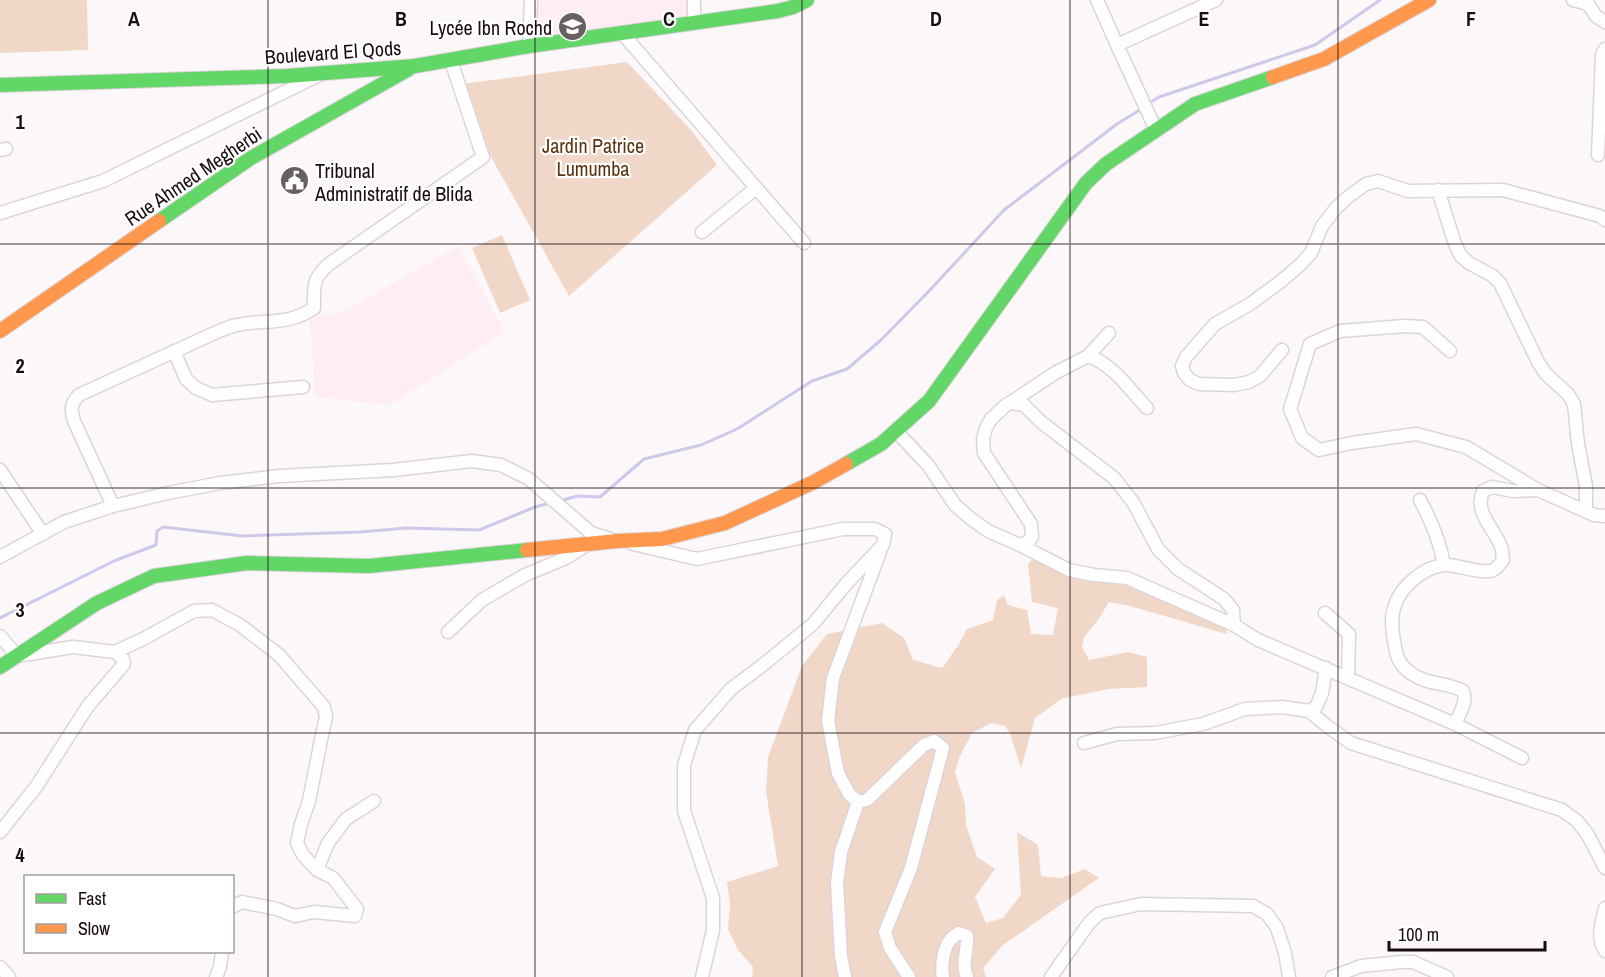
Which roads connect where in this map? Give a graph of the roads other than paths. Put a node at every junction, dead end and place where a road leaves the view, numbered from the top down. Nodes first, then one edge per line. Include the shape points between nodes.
1 (531, 0) edge
2 (694, 0) edge
3 (807, 0) edge
4 (1097, 0) edge
5 (1216, 0) edge
6 (1429, 0) edge
7 (1573, 0) edge
8 (1605, 22) edge
9 (694, 23) junction
10 (622, 33) junction
11 (1118, 45) junction
12 (530, 46) junction
13 (1605, 49) edge
14 (451, 61) junction
15 (415, 66) junction
16 (322, 74) junction
17 (278, 76) junction
18 (0, 86) edge
19 (280, 94) junction
20 (1603, 101) edge
21 (1156, 130) junction
22 (1598, 155) dead end
23 (756, 188) junction
24 (1438, 190) junction
25 (0, 213) edge
26 (1605, 220) edge
27 (702, 232) dead end
28 (804, 243) dead end
29 (0, 332) edge
30 (1109, 333) dead end
31 (1282, 350) dead end
32 (174, 351) junction
33 (1450, 351) dead end
34 (1088, 356) junction
35 (303, 387) dead end
36 (1010, 403) junction
37 (1147, 408) dead end
38 (896, 431) junction
39 (0, 470) edge
40 (1538, 490) junction
41 (1420, 500) dead end
42 (113, 506) junction
43 (1595, 514) edge
44 (1605, 524) edge
45 (43, 534) junction
46 (590, 539) junction
47 (617, 541) junction
48 (1020, 544) junction
49 (883, 545) junction
50 (0, 557) edge
51 (1444, 565) junction
52 (1325, 613) dead end
53 (1234, 625) junction
54 (448, 632) dead end
55 (0, 636) edge
56 (115, 652) junction
57 (16, 656) junction
58 (0, 667) edge
59 (1326, 668) junction
60 (1348, 677) junction
61 (1309, 711) junction
62 (1455, 724) junction
63 (1084, 743) dead end
64 (1522, 758) dead end
65 (374, 801) dead end
66 (858, 801) junction
67 (0, 832) edge
68 (1605, 868) edge
69 (317, 870) junction
70 (234, 906) edge
71 (1605, 908) edge
72 (1605, 951) edge
73 (222, 953) edge
74 (0, 967) edge
75 (9, 977) edge
76 (216, 977) edge
77 (702, 977) edge
78 (845, 977) edge
79 (909, 977) edge
80 (943, 977) edge
81 (967, 977) edge
82 (1051, 977) edge
83 (1289, 977) edge
84 (1332, 977) edge
85 (1447, 977) edge

1 - 12 street
2 - 9 street
3 - 9 street, Boulevard El Qods via 778,11
4 - 11 street
5 - 11 street
6 - 21 street via 1324,59 1195,104
7 - 8 street via 1588,4
9 - 10 street, Boulevard El Qods
10 - 12 street, Boulevard El Qods
10 - 23 street
11 - 21 street
12 - 14 street, Boulevard El Qods
13 - 20 street
14 - 15 street, Boulevard El Qods
14 - 32 street via 483,157 329,264 314,285 314,308 303,316 237,325
15 - 16 street, Boulevard El Qods
15 - 29 street, Rue Ahmed Megherbi via 251,158
16 - 17 street, Boulevard El Qods
16 - 19 street
17 - 18 street, Boulevard El Qods
17 - 19 street via 285,84
19 - 25 street via 103,181
20 - 22 street
21 - 38 street via 1106,164 1086,183 929,402
23 - 27 street
23 - 28 street
24 - 26 street via 1503,190
24 - 31 street via 1408,191 1378,181 1366,184 1336,208 1301,264 1250,304 1215,324 1182,366 1184,374 1199,384 1234,385 1260,376
24 - 43 street via 1461,256 1500,283 1538,362 1574,404 1586,486
30 - 34 street
32 - 35 street via 186,379 212,395
32 - 42 street via 79,395 72,403 74,421
33 - 40 street via 1423,327 1405,326 1340,331 1310,344 1290,409 1302,438 1319,450 1416,434 1466,447
34 - 36 street
34 - 37 street via 1100,360
36 - 48 street via 992,419 983,439 984,453 1031,525 1032,537
36 - 53 street via 1024,405 1041,423 1114,478 1133,502 1158,549 1178,569 1224,599 1233,610
38 - 47 street via 881,444 814,482 725,523 662,539
38 - 48 street via 928,465 955,506 987,531
39 - 45 street
40 - 43 street
40 - 51 street via 1491,487 1483,491 1482,513 1502,549 1503,560 1496,568 1489,572
41 - 51 street via 1438,538
42 - 45 street via 64,522
42 - 46 street via 178,491 279,476 472,461 501,465 529,479
43 - 44 street
45 - 50 street
46 - 47 street
46 - 54 street via 566,558 525,575 482,600
46 - 57 street via 369,566 247,563 154,576 97,603
47 - 49 street via 697,559 843,530 875,529 885,534
48 - 53 street via 1069,570 1126,578
49 - 66 street via 833,678 828,721 838,773 849,794
49 - 77 street via 813,624 731,689 695,730 684,765 684,811 713,898 713,930
51 - 62 street via 1418,575 1406,586 1394,606 1391,621 1397,659 1405,669 1415,677 1463,691 1464,702
52 - 60 street via 1349,634
53 - 59 street via 1258,640
55 - 57 street
56 - 57 street via 73,647
56 - 67 street via 124,664 88,706 36,787
56 - 69 street via 194,611 212,610 240,625 279,655 324,707 326,717 297,843
57 - 58 street
59 - 60 street
59 - 61 street via 1322,693 1316,707
60 - 62 street
61 - 63 street via 1282,707 1245,709 1203,724 1155,733 1117,734
61 - 68 street via 1351,743 1562,810 1588,835
62 - 64 street
65 - 69 street via 346,819 328,843
66 - 78 street via 841,852 837,883
66 - 79 street via 867,800 924,745 934,741 943,748 911,868 885,932 890,948
69 - 70 street via 333,878 357,909 355,916 314,912 295,916 242,902
71 - 72 street via 1599,935
73 - 76 street
74 - 75 street
80 - 81 street via 944,954 951,939 959,933 967,936 963,969
82 - 83 street via 1100,913 1141,904 1253,906 1277,928
84 - 85 street via 1361,966 1402,962 1413,962

